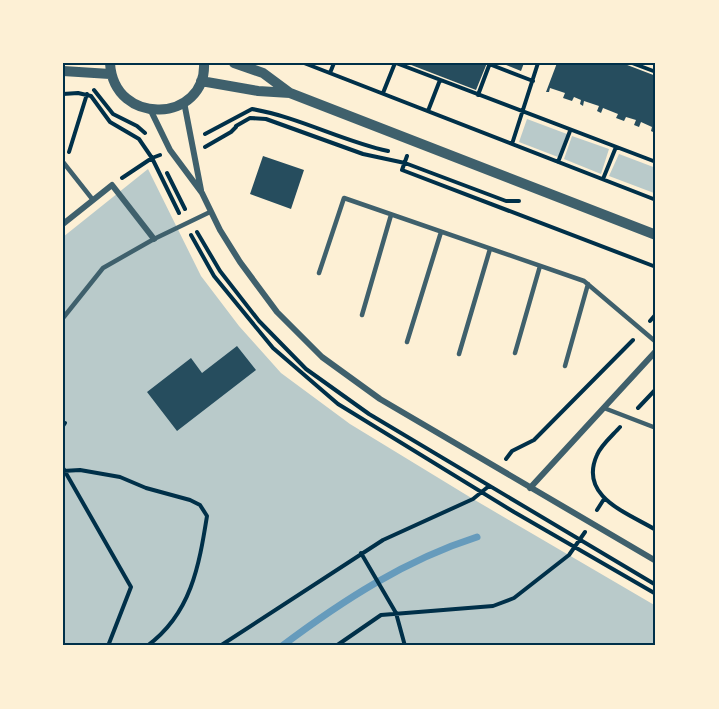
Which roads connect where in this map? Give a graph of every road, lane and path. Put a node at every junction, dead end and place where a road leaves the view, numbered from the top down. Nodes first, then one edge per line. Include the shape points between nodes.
1 (204, 63) edge
2 (234, 63) edge
3 (304, 63) edge
4 (334, 63) edge
5 (395, 63) edge
6 (490, 63) edge
7 (538, 63) edge
8 (632, 63) edge
9 (110, 68) edge
10 (63, 71) edge
11 (656, 72) edge
12 (330, 73) junction
13 (440, 80) junction
14 (201, 81) junction
15 (533, 81) junction
16 (92, 88) dead end
17 (246, 88) junction
18 (290, 93) junction
19 (383, 93) junction
20 (87, 94) dead end
21 (478, 95) junction
22 (184, 102) junction
23 (252, 109) dead end
24 (150, 111) junction
25 (428, 111) junction
26 (523, 113) junction
27 (236, 126) junction
28 (570, 131) junction
29 (148, 138) dead end
30 (512, 144) junction
31 (153, 147) dead end
32 (616, 147) junction
33 (195, 151) junction
34 (396, 152) dead end
35 (402, 154) dead end
36 (152, 158) dead end
37 (176, 159) junction
38 (558, 162) junction
39 (656, 162) edge
40 (64, 163) edge
41 (405, 163) junction
42 (603, 179) junction
43 (112, 185) junction
44 (202, 193) junction
45 (93, 200) junction
46 (529, 200) dead end
47 (656, 200) edge
48 (210, 212) junction
49 (391, 214) junction
50 (63, 224) edge
51 (441, 232) junction
52 (656, 236) edge
53 (154, 239) junction
54 (490, 249) junction
55 (540, 266) junction
56 (656, 267) edge
57 (319, 273) dead end
58 (588, 284) junction
59 (656, 314) edge
60 (362, 315) dead end
61 (63, 318) edge
62 (642, 330) junction
63 (407, 342) dead end
64 (656, 342) edge
65 (656, 351) edge
66 (515, 353) dead end
67 (459, 354) dead end
68 (565, 366) dead end
69 (656, 389) edge
70 (604, 408) junction
71 (629, 417) junction
72 (656, 429) edge
73 (64, 470) edge
74 (499, 470) junction
75 (530, 488) junction
76 (656, 530) edge
77 (580, 541) dead end
78 (361, 553) junction
79 (656, 561) edge
80 (396, 613) junction
81 (108, 646) edge
82 (147, 646) edge
83 (220, 646) edge
84 (336, 646) edge
85 (405, 646) edge

1 - 14 street
2 - 18 street via 263,73
3 - 12 path
4 - 12 path
5 - 13 path
5 - 19 path
6 - 15 path
6 - 21 path
7 - 15 path
8 - 11 path
9 - 10 street
9 - 24 street via 118,91 132,104
12 - 19 path
13 - 21 path
13 - 25 path
14 - 17 street
14 - 22 street
15 - 26 path
16 - 29 path via 113,114 137,126
17 - 18 street
17 - 27 path
18 - 52 street
19 - 25 path
20 - 40 path
21 - 26 path
22 - 24 street via 168,110
22 - 33 street
23 - 34 path via 363,146
24 - 37 street
25 - 30 path
26 - 28 path
26 - 30 path
27 - 33 path
27 - 41 path via 250,118 266,119 363,154
28 - 32 path
28 - 38 path
30 - 38 path
31 - 37 path via 163,164
32 - 39 path
32 - 42 path
33 - 44 street
35 - 41 path via 408,157
36 - 43 path
37 - 44 street
38 - 42 path
40 - 45 lane
41 - 46 path via 506,201
41 - 56 path via 402,170
42 - 47 path
43 - 45 street
43 - 53 street
44 - 48 street
45 - 50 street
48 - 53 lane
48 - 74 street via 277,312 322,357 380,399
49 - 51 lane
49 - 57 lane via 344,198
49 - 60 lane
51 - 54 lane
51 - 63 lane
53 - 61 lane via 104,268
54 - 55 lane
54 - 67 lane
55 - 58 lane
55 - 66 lane
58 - 62 lane
58 - 68 lane
59 - 62 path
62 - 64 lane
62 - 74 path via 534,440 513,451
65 - 70 street
69 - 71 path
70 - 71 lane
70 - 75 street
71 - 72 lane
71 - 76 path via 597,454 592,472 594,483 604,499
73 - 81 path via 131,587
73 - 82 path via 120,477 190,500 200,505 207,516 192,590 177,617
74 - 75 street
74 - 78 path via 489,486 473,499
75 - 79 street
77 - 80 path via 569,555 514,598 493,606
78 - 80 path
78 - 83 path
80 - 84 path via 381,615
80 - 85 path

